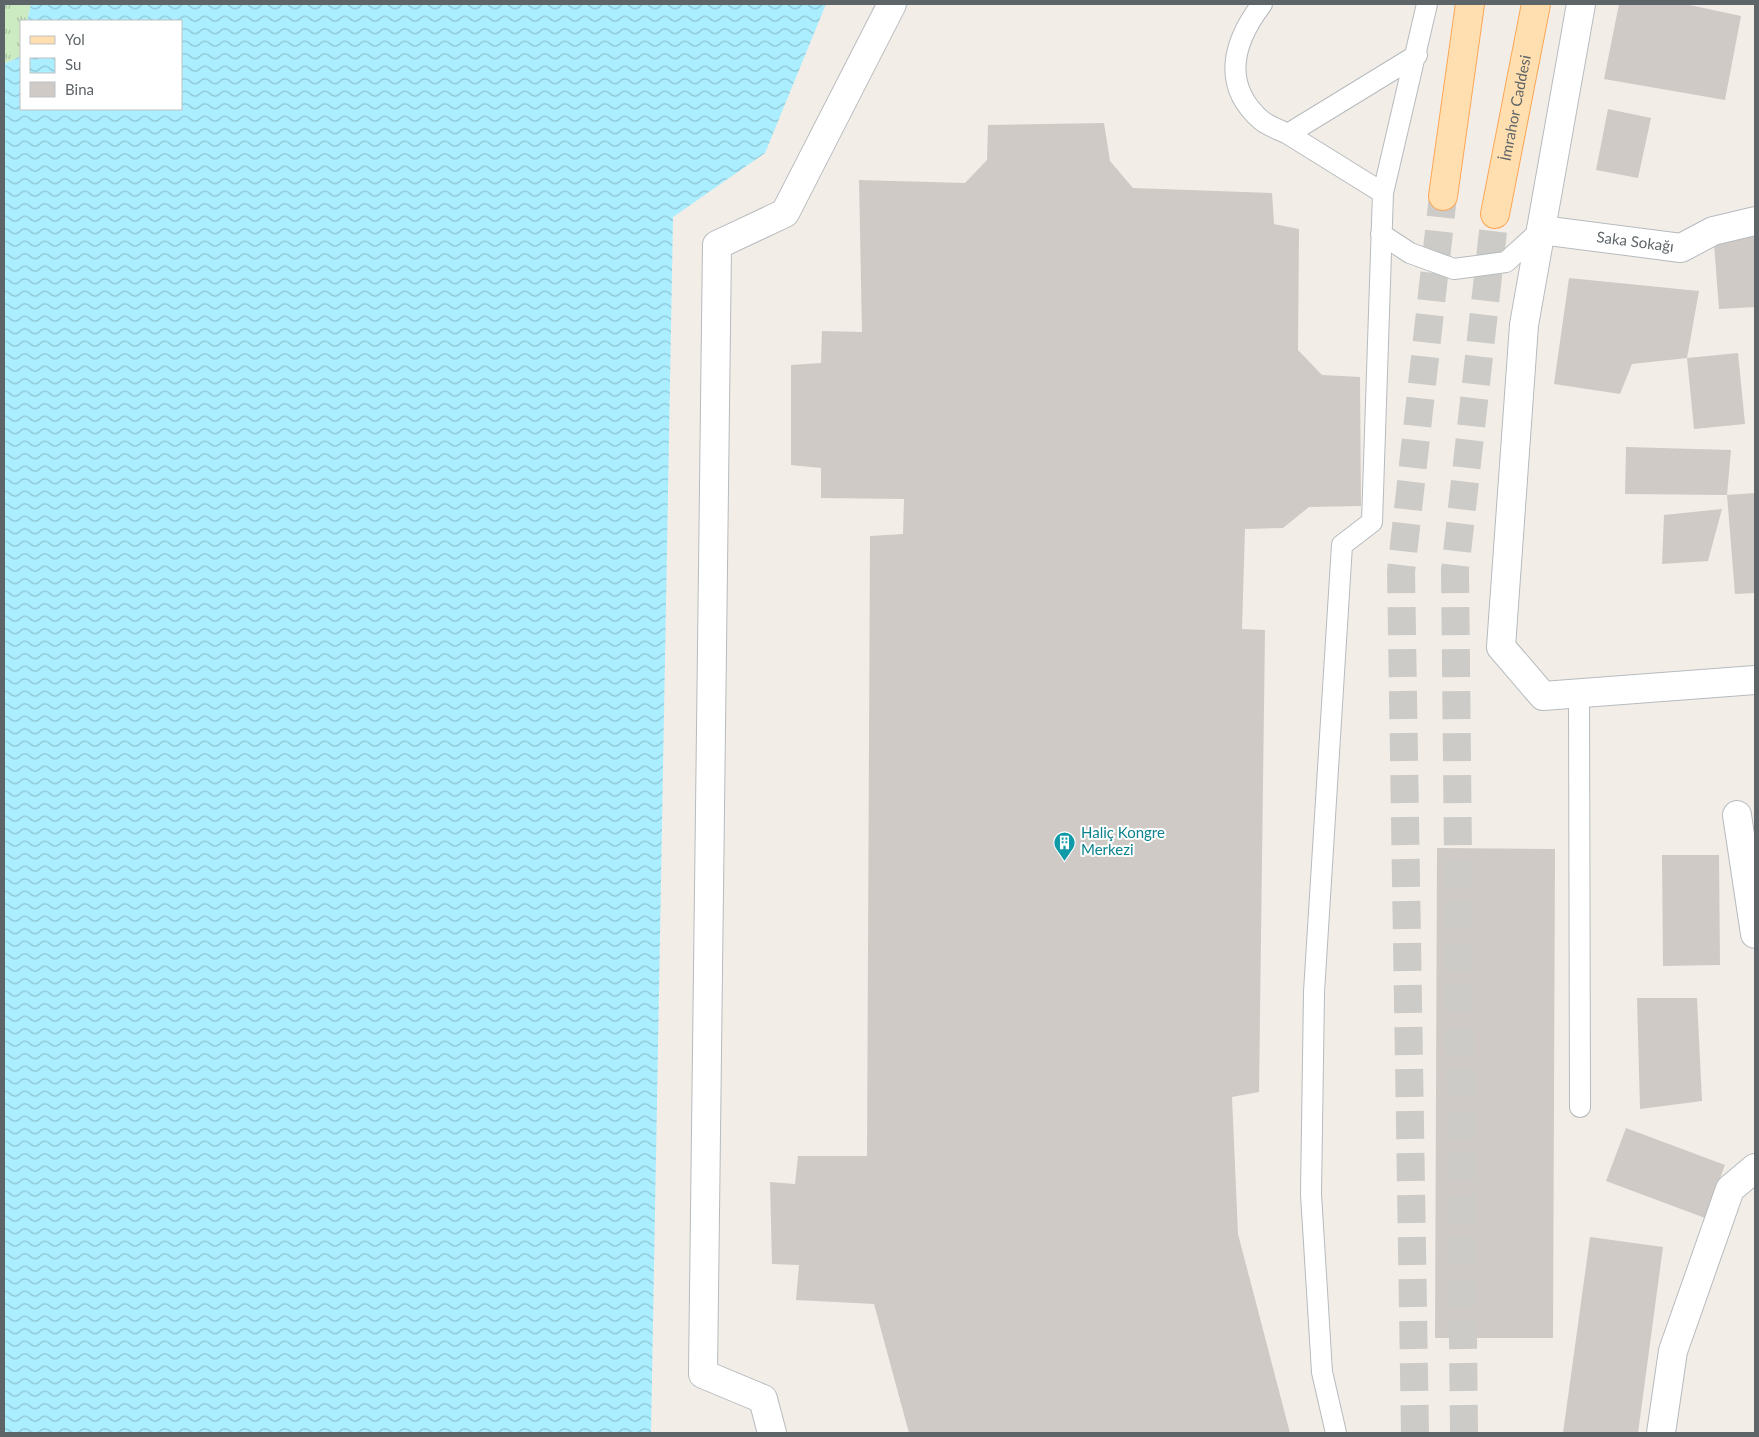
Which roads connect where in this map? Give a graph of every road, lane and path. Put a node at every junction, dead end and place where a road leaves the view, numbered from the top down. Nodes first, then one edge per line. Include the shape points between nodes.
1 (892, 4) edge
2 (1262, 4) edge
3 (1427, 4) edge
4 (1470, 4) edge
5 (1536, 4) edge
6 (1581, 4) edge
7 (1417, 55) junction
8 (1288, 134) junction
9 (1383, 193) junction
10 (1443, 196) tunnel mouth
11 (1496, 214) tunnel mouth
12 (1755, 221) edge
13 (1541, 230) junction
14 (1381, 234) junction
15 (1755, 680) edge
16 (1579, 693) junction
17 (1737, 814) dead end
18 (1755, 934) edge
19 (1580, 1106) dead end
20 (1755, 1168) edge
21 (772, 1433) edge
22 (1336, 1433) edge
23 (1661, 1433) edge

1 - 21 street via 785,213 717,245 703,1374 763,1399
2 - 8 lane via 1238,45 1234,76 1244,99 1262,120
3 - 7 lane
4 - 10 main road
5 - 11 main road, İmrahor Caddesi
6 - 13 street
7 - 8 lane
7 - 9 lane
8 - 9 lane
9 - 14 lane
12 - 13 street, Saka Sokağı via 1714,231 1681,248
13 - 14 lane via 1506,262 1454,269 1410,252
13 - 16 street via 1524,325 1501,647 1543,696
14 - 22 lane via 1372,522 1342,545 1314,992 1311,1194 1322,1372
15 - 16 street
16 - 19 lane
17 - 18 street
20 - 23 street via 1730,1189 1673,1351

